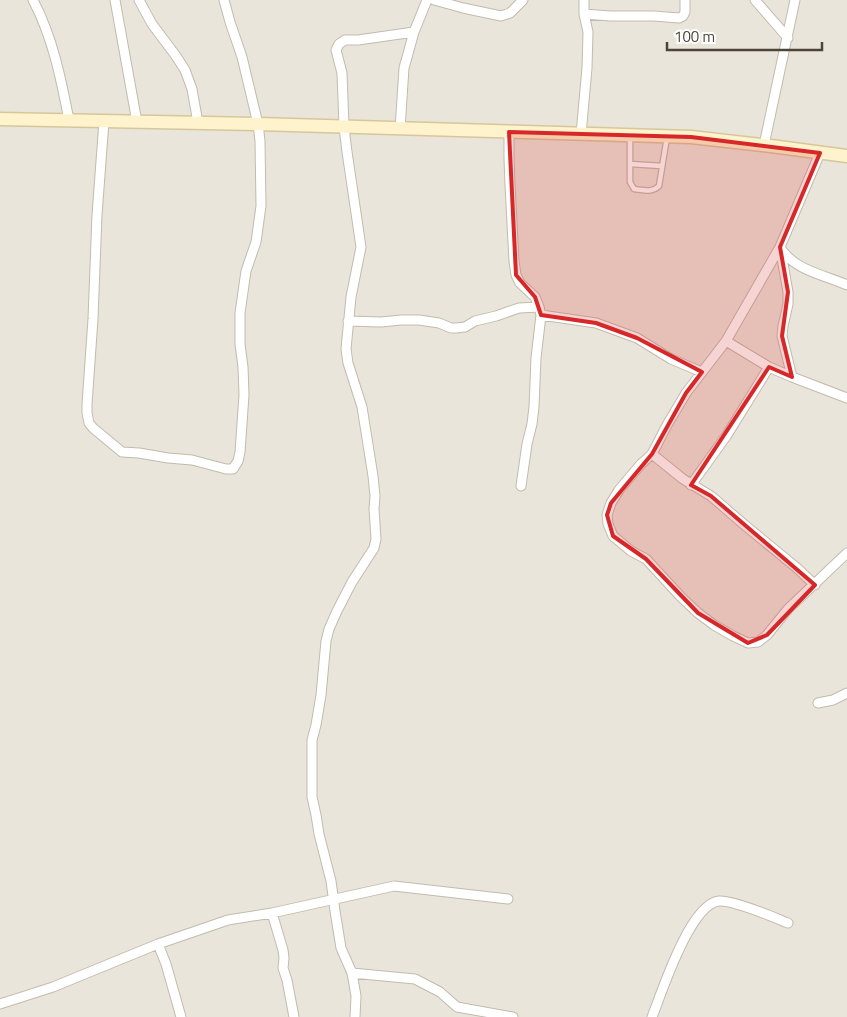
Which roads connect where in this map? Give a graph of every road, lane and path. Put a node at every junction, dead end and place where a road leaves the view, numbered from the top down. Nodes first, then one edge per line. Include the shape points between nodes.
1 (34, 0) edge
2 (115, 0) edge
3 (139, 0) edge
4 (224, 0) edge
5 (427, 0) edge
6 (434, 0) edge
7 (523, 0) edge
8 (584, 0) edge
9 (686, 0) edge
10 (755, 0) edge
11 (795, 0) edge
12 (584, 14) junction
13 (414, 32) junction
14 (788, 38) junction
15 (0, 119) edge
16 (69, 120) junction
17 (104, 121) junction
18 (137, 122) junction
19 (198, 123) junction
20 (258, 124) junction
21 (344, 127) junction
22 (400, 129) junction
23 (509, 132) junction
24 (581, 134) junction
25 (630, 136) junction
26 (667, 137) junction
27 (764, 145) junction
28 (820, 153) junction
29 (847, 156) edge
30 (630, 164) junction
31 (662, 166) junction
32 (780, 247) junction
33 (847, 285) edge
34 (540, 311) junction
35 (348, 321) junction
36 (726, 341) junction
37 (769, 367) junction
38 (702, 372) junction
39 (792, 377) junction
40 (847, 398) edge
41 (652, 454) junction
42 (691, 485) junction
43 (521, 486) dead end
44 (847, 553) edge
45 (815, 585) junction
46 (847, 693) edge
47 (818, 702) dead end
48 (508, 899) dead end
49 (334, 900) junction
50 (272, 913) junction
51 (788, 924) dead end
52 (158, 944) junction
53 (352, 973) junction
54 (0, 1004) edge
55 (181, 1017) edge
56 (294, 1017) edge
57 (355, 1017) edge
58 (513, 1017) edge
59 (652, 1017) edge

1 - 16 street via 52,46
2 - 18 street
3 - 19 street via 185,70
4 - 20 street
5 - 13 street
6 - 7 street via 501,16 510,13
8 - 12 street
9 - 12 street via 685,12 679,18
10 - 14 street
11 - 14 street
12 - 24 street via 588,32
13 - 21 street via 345,40 339,44 336,50 342,73
13 - 22 street via 404,68
14 - 27 street
15 - 16 street
16 - 17 street
17 - 18 street
17 - 20 street via 88,423 122,452 192,460 226,470 233,468 240,452 244,395 240,313 261,206
18 - 19 street
19 - 20 street
20 - 21 street
21 - 22 street
21 - 35 street via 361,247
22 - 23 street
23 - 24 street
23 - 34 street via 516,275 535,297
24 - 25 street
25 - 26 street
25 - 30 lane
26 - 27 street
26 - 31 lane
27 - 28 street
28 - 29 street
28 - 32 street
30 - 31 lane
30 - 31 lane via 631,186 651,191 658,186
32 - 33 street via 785,255 813,273
32 - 36 street
32 - 39 street via 788,292 782,336
34 - 35 street via 519,308 456,328 419,320
34 - 38 street via 596,323 637,338 671,359
34 - 43 street via 534,407
35 - 49 street via 346,349 362,407 373,476 376,539 328,629 312,740 312,797
36 - 37 street
36 - 38 street
37 - 39 street
37 - 42 street
38 - 41 street via 686,393
39 - 40 street
41 - 42 street
41 - 45 street via 619,490 607,515 608,524 613,536 646,558 698,613 733,636 748,643 758,642
42 - 45 street via 711,496
44 - 45 street
46 - 47 street via 833,700
48 - 49 street via 394,886
49 - 50 street
49 - 53 street via 342,948
50 - 52 street via 228,920
50 - 56 street via 283,950 283,968
51 - 59 street via 728,902 710,904 693,922 669,969
52 - 54 street via 53,987
52 - 55 street
53 - 57 street
53 - 58 street via 415,979 440,992 457,1007

